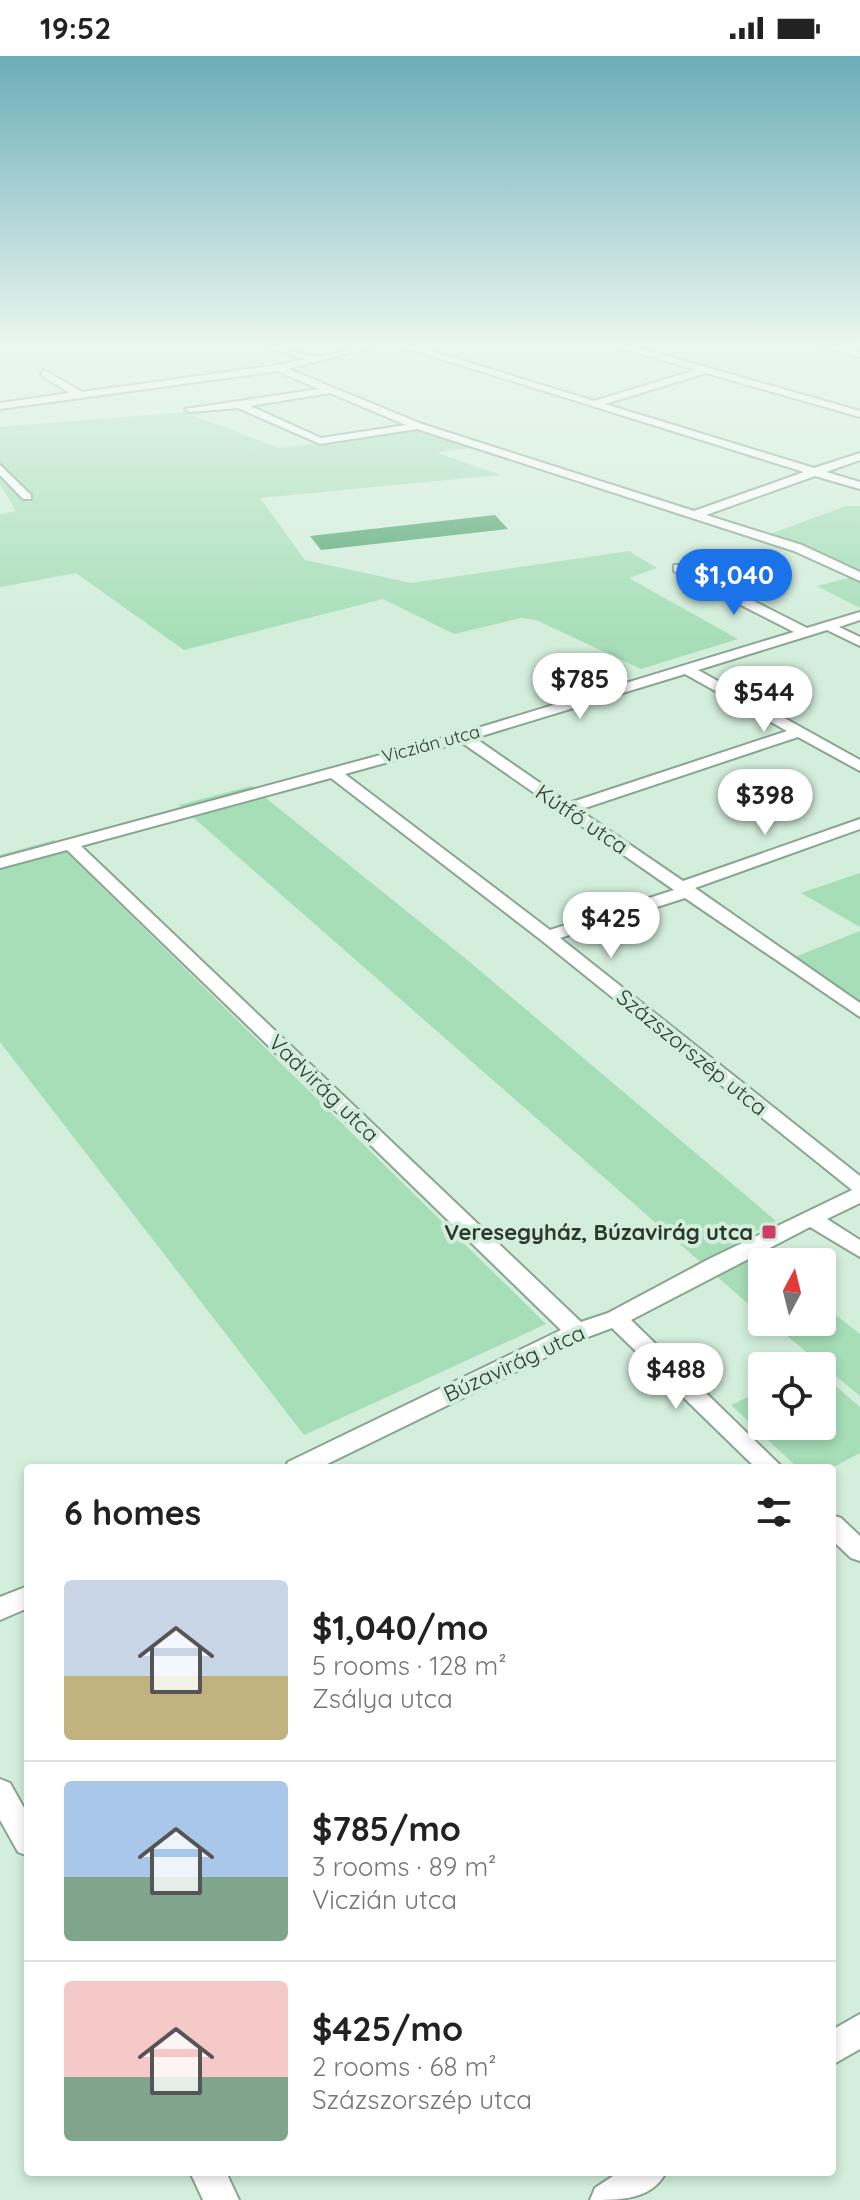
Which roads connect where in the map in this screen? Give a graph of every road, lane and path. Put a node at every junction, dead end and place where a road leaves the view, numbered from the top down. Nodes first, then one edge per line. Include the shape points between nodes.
1 (472, 443) edge
2 (721, 443) edge
3 (860, 456) edge
4 (0, 468) edge
5 (813, 473) junction
6 (860, 486) edge
7 (27, 497) dead end
8 (697, 514) junction
9 (678, 568) dead end
10 (860, 577) edge
11 (860, 616) edge
12 (828, 626) junction
13 (807, 633) junction
14 (860, 642) edge
15 (687, 669) junction
16 (800, 732) junction
17 (463, 737) junction
18 (860, 766) edge
19 (332, 771) junction
20 (565, 809) junction
21 (860, 824) edge
22 (70, 844) junction
23 (0, 863) edge
24 (686, 889) junction
25 (547, 936) junction
26 (860, 1011) edge
27 (860, 1186) edge
28 (860, 1195) edge
29 (814, 1220) junction
30 (860, 1250) edge
31 (616, 1318) junction
32 (577, 1332) junction
33 (305, 1464) edge
34 (767, 1464) edge
35 (836, 1529) edge
36 (860, 1551) edge
37 (24, 1598) edge
38 (0, 1609) edge
39 (0, 1792) edge
40 (24, 1836) edge
41 (860, 2030) edge
42 (836, 2046) edge
43 (209, 2176) edge
44 (643, 2176) edge
45 (222, 2200) edge
46 (607, 2200) edge

1 - 8 street
2 - 5 street
3 - 5 street
4 - 7 street
5 - 6 street
5 - 8 street
8 - 10 street via 798,548
9 - 13 street
11 - 12 street, Viczián utca
12 - 13 street, Viczián utca
12 - 14 street
13 - 15 street, Viczián utca
15 - 16 street
15 - 17 street, Viczián utca
16 - 18 street
16 - 20 street
17 - 19 street, Viczián utca
17 - 20 street, Kútfő utca
19 - 22 street, Viczián utca
19 - 25 street, Százszorszép utca
20 - 24 street, Kútfő utca
21 - 24 street
22 - 23 street, Viczián utca
22 - 32 street, Vadvirág utca
24 - 25 street
24 - 26 street, Kútfő utca
25 - 27 street, Százszorszép utca
28 - 29 street, Búzavirág utca
29 - 30 street
29 - 31 street, Búzavirág utca
31 - 32 street, Búzavirág utca
31 - 34 street
32 - 33 street, Búzavirág utca
35 - 36 street
37 - 38 street
39 - 40 street
41 - 42 street
43 - 45 street
44 - 46 street

